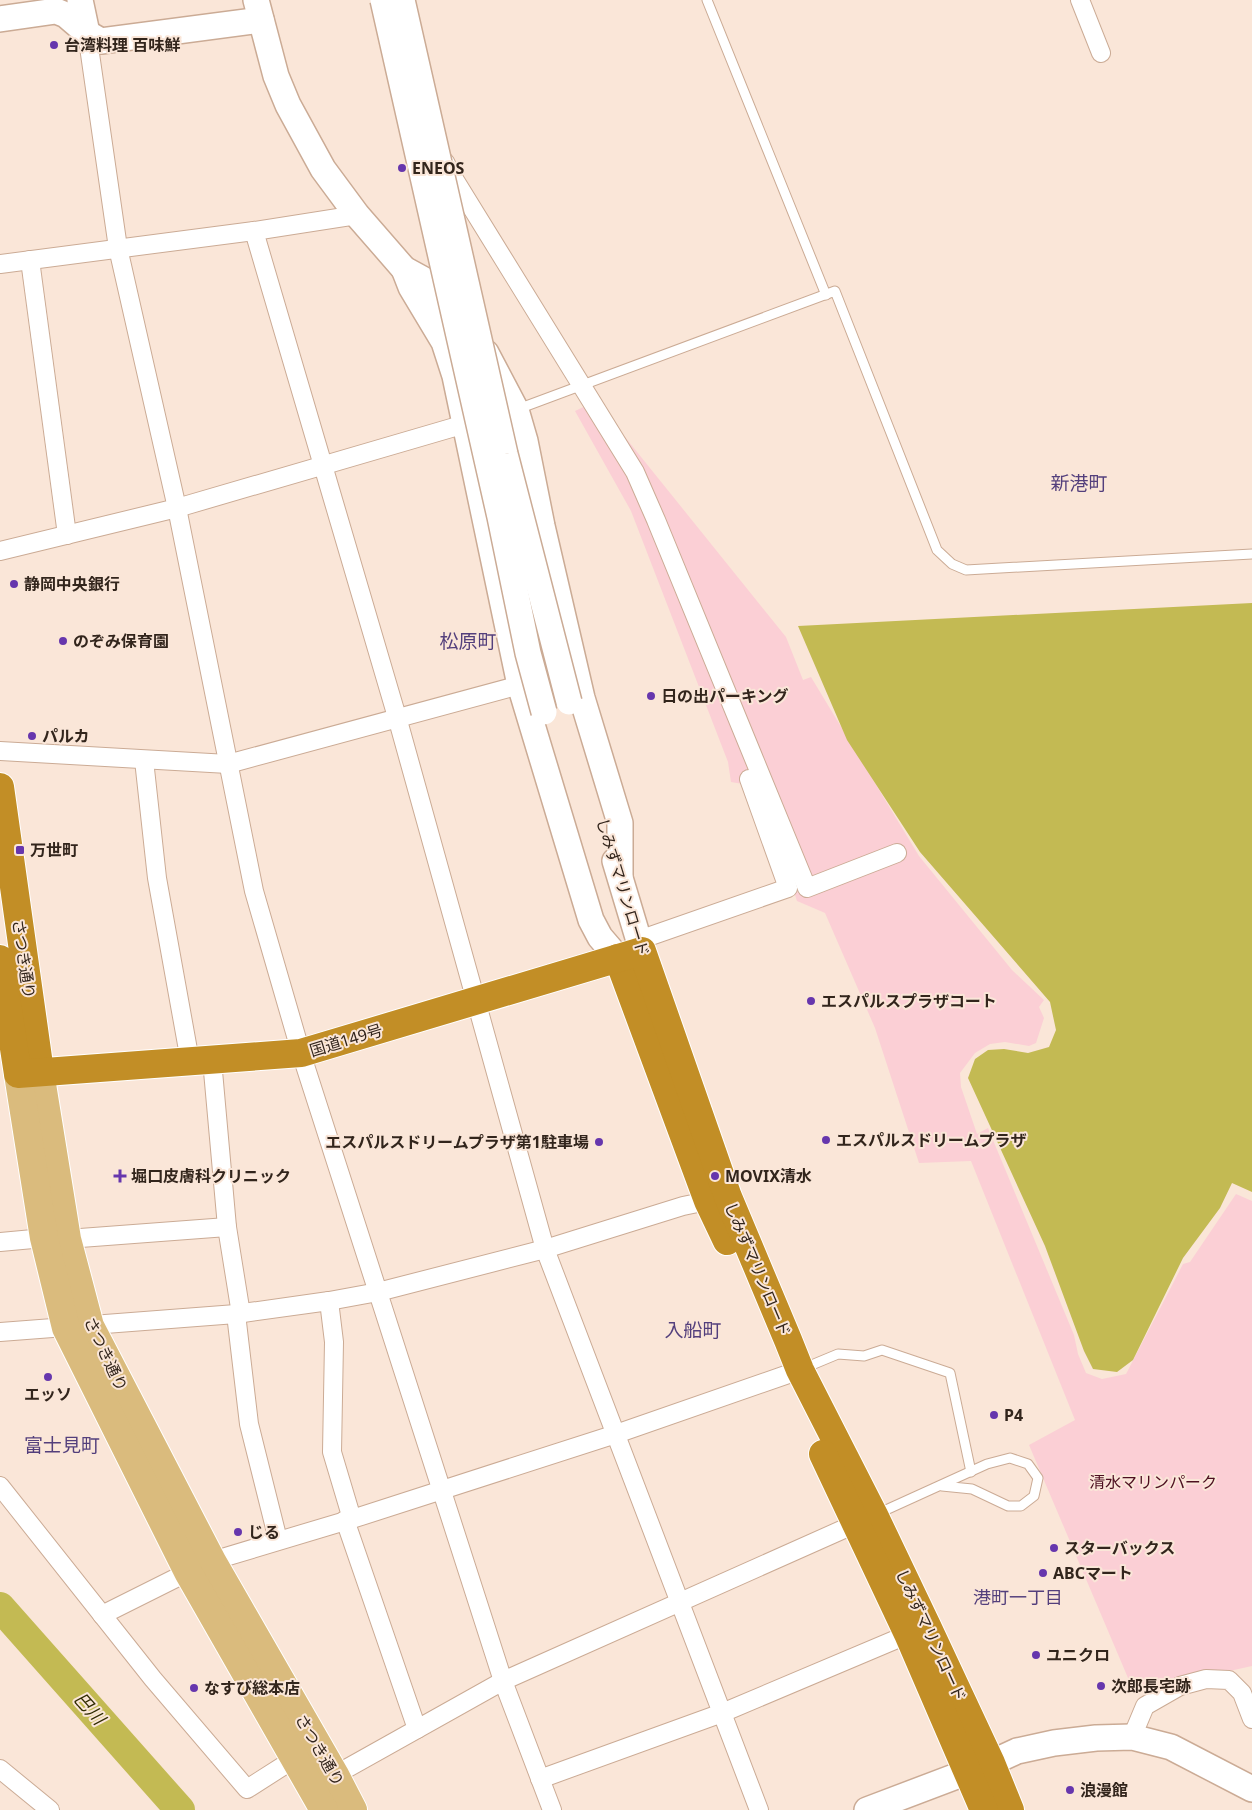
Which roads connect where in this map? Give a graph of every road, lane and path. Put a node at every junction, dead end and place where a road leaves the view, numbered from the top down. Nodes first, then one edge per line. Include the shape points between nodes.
1 (80, 0) edge
2 (372, 0) edge
3 (383, 0) edge
4 (402, 0) edge
5 (707, 0) edge
6 (1080, 0) edge
7 (258, 10) edge
8 (0, 19) edge
9 (87, 34) junction
10 (1101, 53) dead end
11 (357, 215) junction
12 (254, 231) junction
13 (118, 248) junction
14 (30, 260) junction
15 (0, 264) edge
16 (404, 269) junction
17 (826, 295) junction
18 (582, 385) junction
19 (516, 410) junction
20 (466, 424) junction
21 (323, 466) junction
22 (177, 508) junction
23 (67, 535) junction
24 (0, 551) edge
25 (1252, 554) edge
26 (520, 685) junction
27 (397, 717) junction
28 (0, 752) edge
29 (144, 760) junction
30 (228, 764) junction
31 (749, 779) dead end
32 (0, 787) edge
33 (897, 853) dead end
34 (620, 875) junction
35 (633, 950) junction
36 (0, 960) edge
37 (475, 1001) junction
38 (301, 1053) junction
39 (201, 1061) junction
40 (19, 1074) edge
41 (718, 1199) junction
42 (228, 1228) junction
43 (56, 1239) junction
44 (0, 1242) edge
45 (545, 1248) junction
46 (378, 1292) junction
47 (329, 1301) junction
48 (239, 1314) junction
49 (78, 1327) junction
50 (0, 1332) edge
51 (794, 1372) junction
52 (616, 1434) junction
53 (971, 1472) junction
54 (0, 1486) edge
55 (942, 1486) junction
56 (443, 1489) junction
57 (348, 1519) junction
58 (864, 1520) junction
59 (278, 1540) junction
60 (200, 1566) junction
61 (681, 1603) junction
62 (102, 1615) junction
63 (917, 1630) junction
64 (503, 1681) junction
65 (722, 1713) junction
66 (1252, 1719) edge
67 (417, 1729) junction
68 (1132, 1737) junction
69 (298, 1766) junction
70 (330, 1766) junction
71 (979, 1768) junction
72 (0, 1769) edge
73 (540, 1779) junction
74 (1252, 1789) edge
75 (50, 1810) edge
76 (324, 1810) edge
77 (353, 1810) edge
78 (552, 1810) edge
79 (759, 1810) edge
80 (867, 1810) edge
81 (984, 1810) edge
82 (1010, 1810) edge

1 - 9 street
2 - 18 street via 451,174
3 - 35 street, しみずマリンロード, bridge via 528,654 544,712
4 - 34 street, しみずマリンロード, bridge via 505,454 594,795
5 - 17 lane
6 - 10 street
7 - 9 street via 101,41
7 - 11 street via 276,76 288,105 323,169
8 - 9 street via 56,11 66,15
9 - 13 street
11 - 12 street
11 - 16 street
12 - 13 street
12 - 21 street
13 - 14 street
13 - 22 street
14 - 15 street
14 - 23 street
16 - 19 street via 426,281 489,357
16 - 20 street via 411,287 444,342
17 - 18 lane
17 - 25 lane via 835,291 937,550 952,564 966,570
18 - 19 lane
18 - 33 street via 635,472 807,888
19 - 20 street
19 - 34 street via 582,698 620,823
20 - 21 street
20 - 26 street
21 - 22 street
21 - 27 street
22 - 23 street
22 - 30 street
23 - 24 street
26 - 27 street
26 - 35 street via 591,920 600,937
27 - 30 street
27 - 37 street
28 - 29 street
29 - 30 street
29 - 39 street via 157,878
30 - 38 street via 254,890
31 - 35 street via 788,888
32 - 40 highway, さつき通り
34 - 35 street, しみずマリンロード
35 - 37 highway, 国道149号
35 - 41 highway, しみずマリンロード
36 - 40 highway, さつき通り
37 - 38 highway, 国道149号
37 - 45 street
38 - 39 highway, 国道149号
38 - 46 street
39 - 40 highway, 国道149号
39 - 42 street
40 - 43 main road, さつき通り
41 - 45 street via 684,1206
41 - 51 highway, しみずマリンロード
42 - 43 street
42 - 48 street
43 - 44 street
43 - 49 main road, さつき通り
45 - 46 street
45 - 52 street
46 - 47 street
46 - 56 street
47 - 48 street
47 - 57 street via 334,1342 332,1452
48 - 49 street
48 - 59 street via 249,1424
49 - 50 street
49 - 60 main road, さつき通り
51 - 52 street
51 - 53 lane via 838,1354 864,1356 882,1350 950,1373
51 - 58 highway, しみずマリンロード
52 - 56 street
52 - 61 street
53 - 55 lane
53 - 55 lane via 1010,1458 1028,1464 1038,1478 1034,1496 1021,1506 1008,1506 972,1489
54 - 62 street
55 - 58 lane
56 - 57 street
56 - 64 street
57 - 59 street
57 - 67 street
58 - 61 street
58 - 63 highway, しみずマリンロード
59 - 60 street
60 - 62 street
60 - 69 main road, さつき通り
60 - 70 main road, さつき通り
61 - 64 street
61 - 65 street
62 - 69 street via 248,1789
63 - 65 street
63 - 71 highway, しみずマリンロード
64 - 67 street
64 - 73 street
65 - 73 street
65 - 79 street
66 - 68 street via 1242,1693 1229,1680 1206,1678 1180,1686 1145,1706
67 - 70 street
68 - 71 street via 1054,1743 1018,1751
68 - 74 street via 1172,1747
69 - 70 main road
69 - 76 main road, さつき通り
70 - 77 main road, さつき通り
71 - 80 street
71 - 81 highway, しみずマリンロード
71 - 82 highway, しみずマリンロード
72 - 75 street
73 - 78 street

